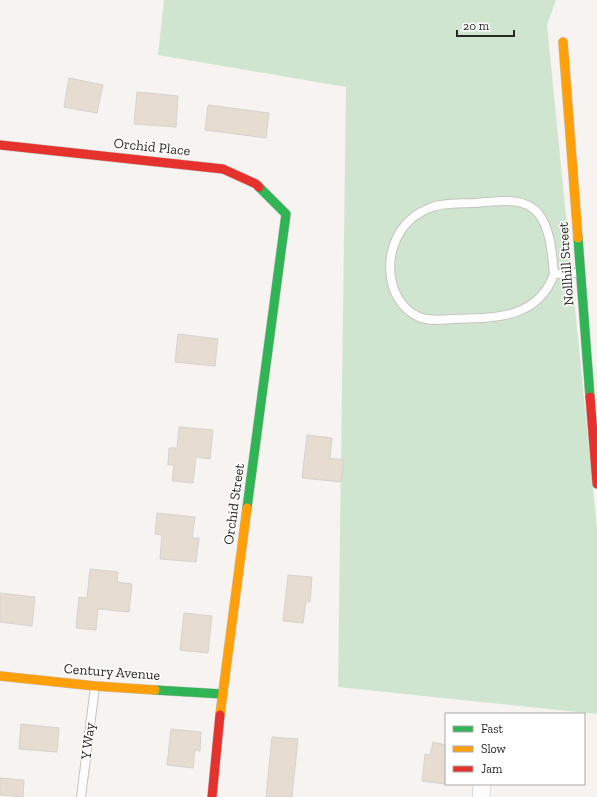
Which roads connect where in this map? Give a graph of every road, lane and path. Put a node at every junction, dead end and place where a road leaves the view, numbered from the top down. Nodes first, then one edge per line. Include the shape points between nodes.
1 (563, 42) dead end
2 (0, 145) edge
3 (286, 214) joint
4 (580, 273) junction
5 (554, 274) junction
6 (597, 484) edge
7 (0, 676) edge
8 (95, 686) junction
9 (222, 694) junction
10 (482, 785) edge
11 (81, 797) edge
12 (212, 797) edge
13 (481, 797) edge

1 - 4 street, Nollhill Street
2 - 3 street, Orchid Place via 223,169 256,184
3 - 9 street, Orchid Street
4 - 5 lane
4 - 6 street, Nollhill Street
5 - 5 lane via 543,294 520,312 487,318 428,320 409,311 400,303 392,283 390,261 394,244 404,226 428,209 447,204 508,200 528,206 537,212 543,221
7 - 8 street, Century Avenue
8 - 9 street, Century Avenue
8 - 11 lane, Y Way
9 - 12 street, Orchid Street
10 - 13 street

